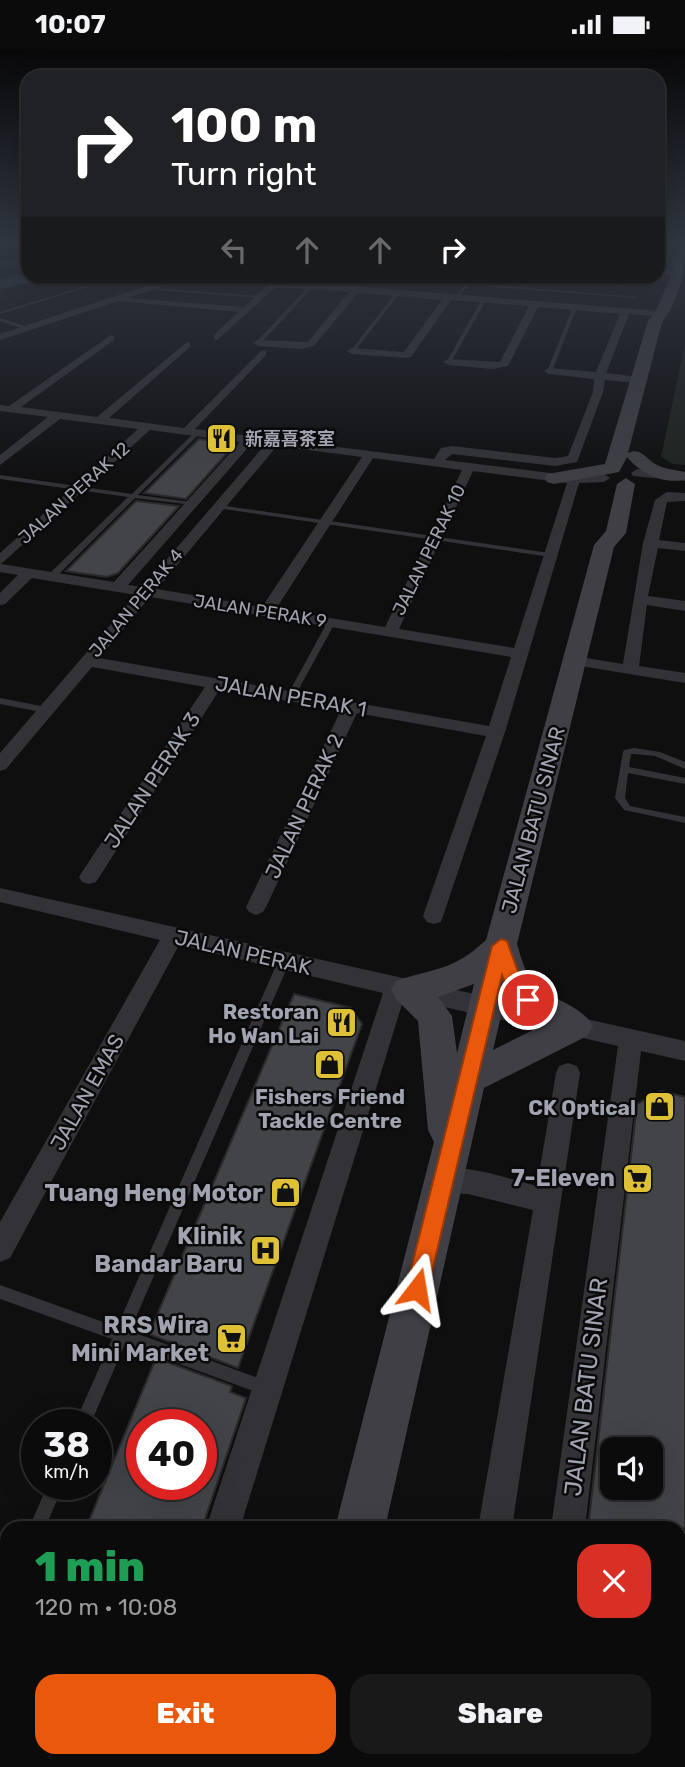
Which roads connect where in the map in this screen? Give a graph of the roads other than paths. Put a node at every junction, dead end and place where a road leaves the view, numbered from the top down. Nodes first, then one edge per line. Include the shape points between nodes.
1 (18, 325) edge
2 (34, 325) edge
3 (229, 325) edge
4 (277, 325) edge
5 (327, 325) edge
6 (372, 325) edge
7 (431, 325) edge
8 (469, 325) edge
9 (524, 325) edge
10 (568, 325) edge
11 (620, 325) edge
12 (654, 325) edge
13 (664, 325) edge
14 (26, 328) junction
15 (0, 337) edge
16 (217, 337) dead end
17 (111, 338) dead end
18 (187, 345) dead end
19 (260, 348) junction
20 (352, 351) joint
21 (448, 362) joint
22 (549, 371) joint
23 (600, 376) junction
24 (639, 380) junction
25 (6, 409) edge
26 (58, 415) junction
27 (100, 420) junction
28 (148, 426) junction
29 (192, 432) junction
30 (249, 439) junction
31 (274, 442) junction
32 (370, 454) junction
33 (0, 461) edge
34 (437, 463) junction
35 (469, 467) junction
36 (623, 475) junction
37 (0, 477) edge
38 (554, 478) junction
39 (574, 480) junction
40 (679, 480) edge
41 (79, 488) junction
42 (133, 496) junction
43 (685, 497) edge
44 (597, 498) dead end
45 (191, 504) junction
46 (219, 507) junction
47 (326, 522) junction
48 (435, 537) junction
49 (650, 543) junction
50 (685, 547) edge
51 (551, 555) junction
52 (0, 561) edge
53 (0, 568) edge
54 (29, 573) junction
55 (52, 576) junction
56 (118, 587) junction
57 (145, 591) junction
58 (639, 599) junction
59 (0, 601) edge
60 (685, 606) edge
61 (266, 613) junction
62 (331, 623) junction
63 (390, 632) junction
64 (520, 654) junction
65 (86, 661) junction
66 (575, 661) junction
67 (630, 669) junction
68 (685, 678) edge
69 (216, 683) junction
70 (291, 695) junction
71 (0, 701) edge
72 (352, 705) junction
73 (46, 710) junction
74 (496, 732) junction
75 (0, 765) edge
76 (685, 766) edge
77 (624, 769) junction
78 (685, 781) edge
79 (685, 820) edge
80 (89, 877) dead end
81 (0, 895) edge
82 (256, 907) dead end
83 (434, 916) dead end
84 (174, 935) junction
85 (501, 946) junction
86 (284, 961) junction
87 (402, 989) junction
88 (486, 1006) junction
89 (575, 1026) junction
90 (631, 1038) junction
91 (685, 1051) edge
92 (568, 1073) dead end
93 (468, 1079) junction
94 (446, 1169) junction
95 (547, 1201) junction
96 (0, 1249) edge
97 (0, 1292) edge
98 (121, 1336) junction
99 (268, 1389) junction
100 (89, 1409) edge
101 (49, 1500) edge
102 (40, 1521) edge
103 (225, 1521) edge
104 (362, 1521) edge
105 (496, 1521) edge
106 (569, 1521) edge

1 - 14 lane
2 - 14 street
3 - 16 street
4 - 19 lane
5 - 19 street via 311,344
6 - 20 lane
7 - 20 street via 407,355
8 - 21 lane
9 - 21 street via 504,364
10 - 22 lane
11 - 23 street
12 - 24 street, JALAN BATU SINAR
13 - 36 street, JALAN BATU SINAR
14 - 15 street
17 - 25 street
18 - 27 street
19 - 29 street
22 - 23 street
23 - 24 street
23 - 34 street via 573,459 555,462 453,450 445,451
24 - 36 street, JALAN BATU SINAR via 618,456
25 - 26 street
26 - 27 street
26 - 33 street
27 - 28 street
28 - 29 street
28 - 41 street, JALAN PERAK 12
29 - 30 street
29 - 42 lane
30 - 31 street
30 - 45 street, JALAN PERAK 4
31 - 32 street
31 - 46 street, JALAN PERAK 4
32 - 34 street
32 - 47 street
34 - 35 street
35 - 38 street
35 - 48 street, JALAN PERAK 10
36 - 38 street
36 - 39 street
36 - 40 street via 650,468
36 - 40 street via 638,486
36 - 66 street, JALAN BATU SINAR via 615,533 604,545
37 - 41 lane
38 - 39 street
39 - 44 street
39 - 51 street
41 - 42 lane
41 - 52 street, JALAN PERAK 12
42 - 45 lane
42 - 55 lane
43 - 49 street via 661,500
45 - 56 street, JALAN PERAK 4
46 - 47 lane
46 - 57 street, JALAN PERAK 4
47 - 48 lane
47 - 61 street
48 - 51 lane
48 - 63 street, JALAN PERAK 10
49 - 50 street
49 - 58 street
51 - 64 street
53 - 54 street, JALAN PERAK 9
54 - 55 street, JALAN PERAK 9
54 - 59 street
55 - 56 street, JALAN PERAK 9
56 - 57 street, JALAN PERAK 9
57 - 61 street, JALAN PERAK 9
57 - 65 street, JALAN PERAK 4
58 - 60 street
58 - 67 street
61 - 62 street, JALAN PERAK 9
62 - 63 street, JALAN PERAK 9
62 - 70 lane
63 - 64 street, JALAN PERAK 9
64 - 74 street
65 - 69 street, JALAN PERAK 1
65 - 73 street, JALAN PERAK 4
66 - 67 street
66 - 85 street, JALAN BATU SINAR
67 - 68 street
69 - 70 street, JALAN PERAK 1
69 - 80 street, JALAN PERAK 3
70 - 72 street, JALAN PERAK 1
71 - 73 lane
72 - 74 street, JALAN PERAK 1
72 - 82 street, JALAN PERAK 2
73 - 75 street, JALAN PERAK 4
74 - 83 street
76 - 77 lane via 632,750 627,752
77 - 78 lane
77 - 79 lane via 620,798 626,808
81 - 84 street, JALAN PERAK
84 - 86 street, JALAN PERAK
84 - 96 street, JALAN EMAS
85 - 87 street via 478,968 459,978
85 - 88 street, JALAN BATU SINAR
85 - 89 street via 517,990
86 - 87 street, JALAN PERAK
86 - 98 lane
87 - 88 street, JALAN PERAK
87 - 94 street via 435,1016
87 - 99 street
88 - 89 street, JALAN PERAK
88 - 93 street, JALAN BATU SINAR
89 - 90 street, JALAN PERAK
89 - 93 street
90 - 91 street, JALAN PERAK
90 - 106 street, JALAN BATU SINAR
92 - 95 street
93 - 94 street, JALAN BATU SINAR
94 - 95 street via 468,1182
94 - 104 street, JALAN BATU SINAR
95 - 105 street
97 - 98 lane
98 - 99 lane
98 - 100 lane
99 - 103 street
101 - 102 lane

